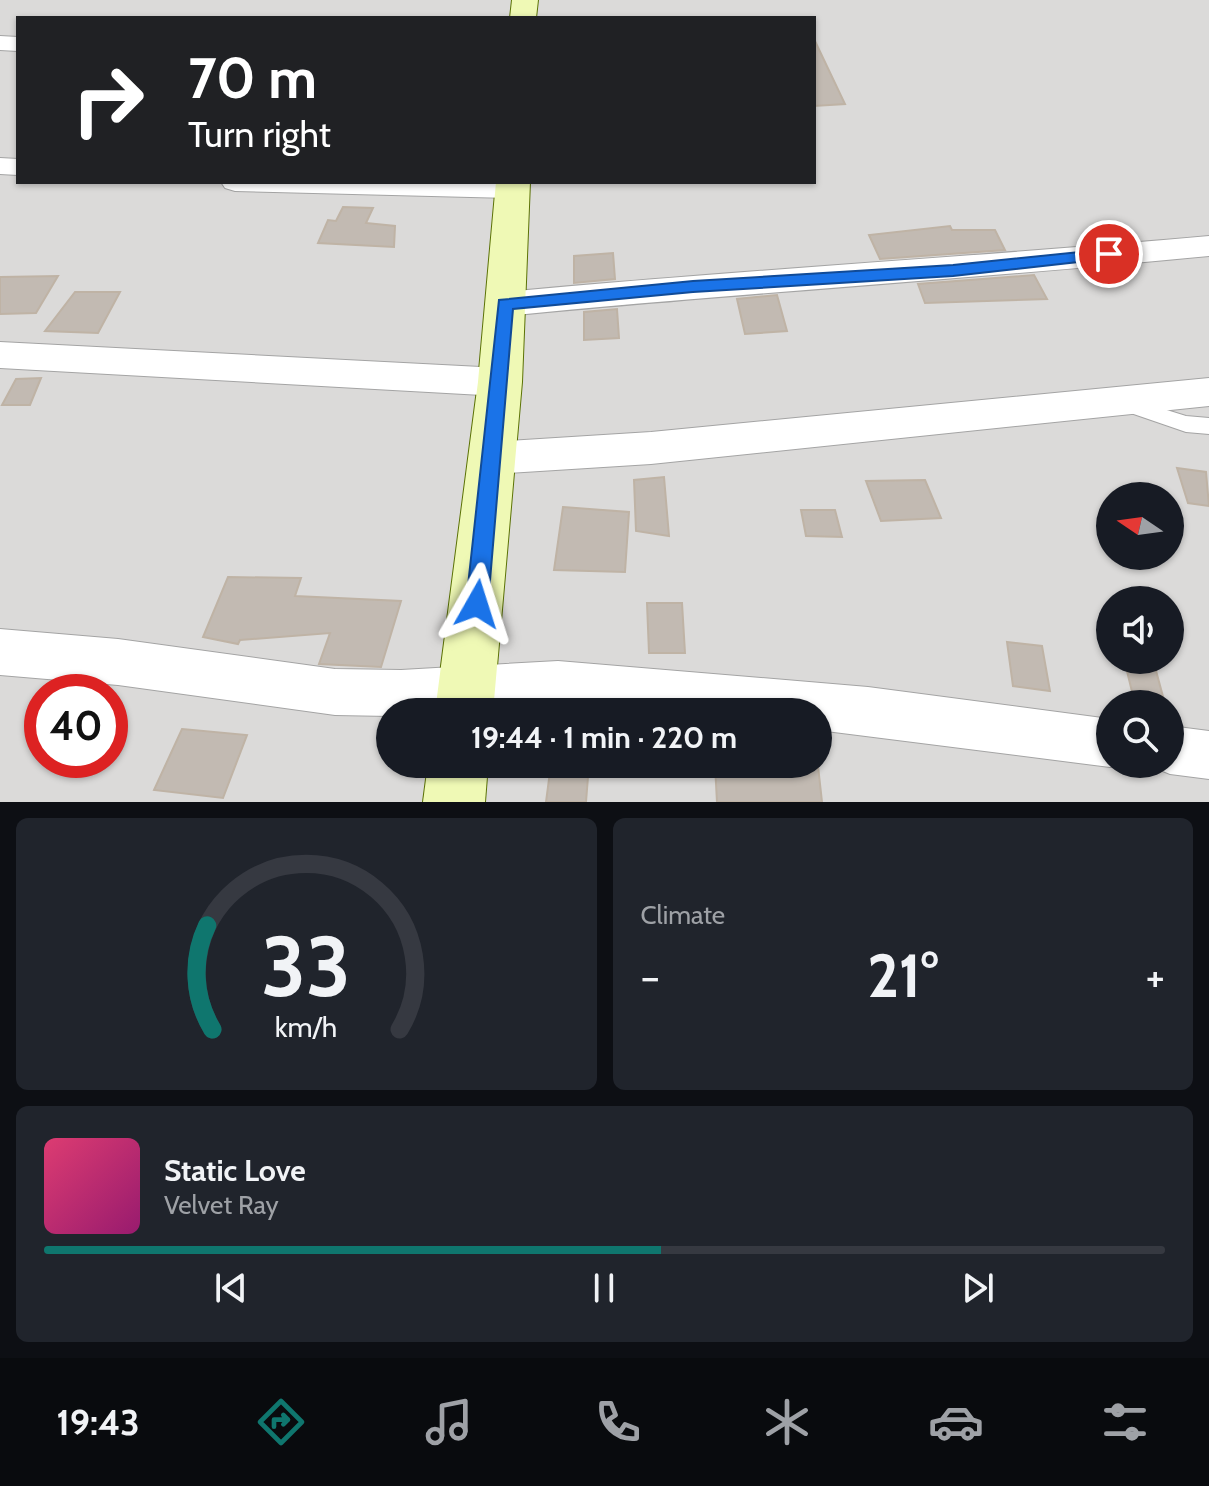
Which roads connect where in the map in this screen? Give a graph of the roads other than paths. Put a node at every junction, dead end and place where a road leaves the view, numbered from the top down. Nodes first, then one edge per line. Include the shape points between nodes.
1 (374, 184) edge
2 (512, 186) edge
3 (1209, 246) edge
4 (505, 304) junction
5 (0, 355) edge
6 (500, 382) junction
7 (1209, 392) edge
8 (1118, 402) junction
9 (1209, 426) edge
10 (493, 458) junction
11 (0, 652) edge
12 (422, 698) edge
13 (466, 698) edge
14 (482, 698) edge
15 (724, 698) edge
16 (832, 708) edge
17 (1096, 741) edge
18 (1184, 752) edge
19 (1209, 755) edge
20 (457, 778) edge
21 (454, 802) edge

1 - 2 street
2 - 4 street
3 - 4 street
4 - 6 street
5 - 6 street
6 - 10 street
7 - 8 street
8 - 9 lane
8 - 10 street via 651,448
10 - 13 street
11 - 12 street
14 - 15 street via 558,684
16 - 17 street
18 - 19 street
20 - 21 street

